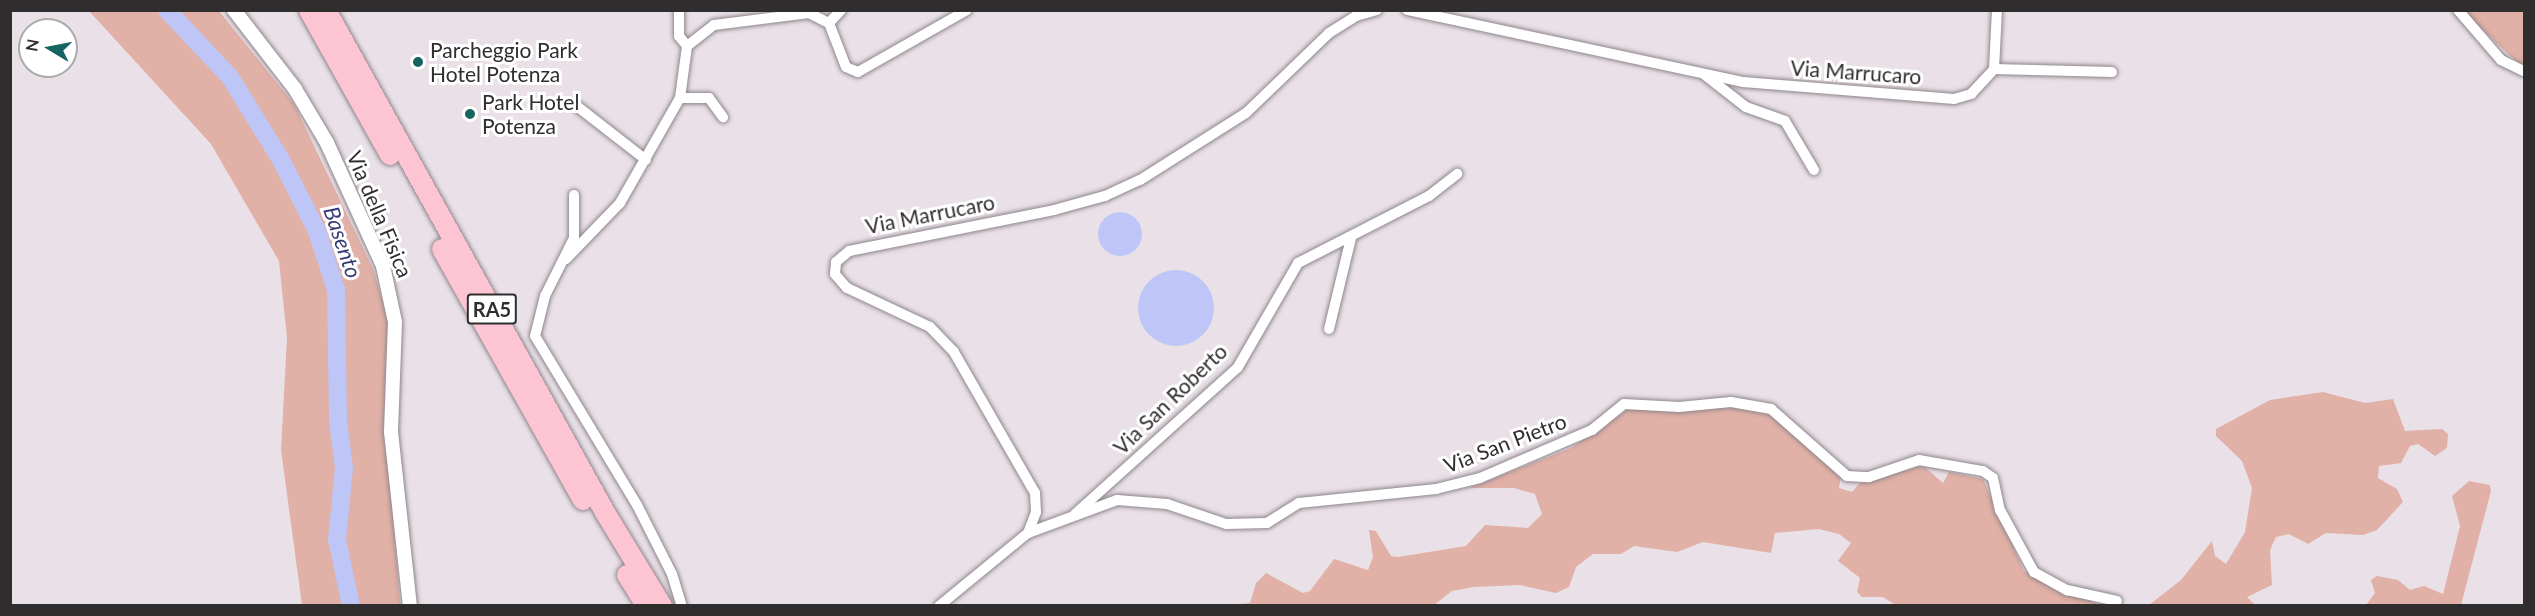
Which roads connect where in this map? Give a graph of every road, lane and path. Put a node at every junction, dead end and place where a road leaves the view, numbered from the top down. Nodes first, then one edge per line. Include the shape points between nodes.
1 (234, 10) edge
2 (309, 10) edge
3 (326, 10) edge
4 (688, 10) edge
5 (841, 10) edge
6 (967, 10) edge
7 (1377, 10) edge
8 (1407, 10) edge
9 (1997, 10) edge
10 (2458, 10) edge
11 (809, 12) edge
12 (679, 15) edge
13 (829, 23) junction
14 (687, 46) junction
15 (1994, 69) junction
16 (2524, 71) edge
17 (2112, 72) dead end
18 (1703, 73) junction
19 (680, 98) junction
20 (578, 107) dead end
21 (723, 117) dead end
22 (646, 160) junction
23 (1814, 170) dead end
24 (1457, 174) dead end
25 (574, 195) dead end
26 (1352, 238) junction
27 (566, 259) junction
28 (1329, 329) dead end
29 (1068, 520) junction
30 (1028, 533) junction
31 (2117, 601) dead end
32 (410, 606) edge
33 (646, 606) edge
34 (663, 606) edge
35 (682, 606) edge
36 (939, 606) edge

1 - 32 street, Via della Fisica via 295,89 327,143 388,283 395,322 391,432
2 - 33 highway, RA5
3 - 34 highway, RA5 via 606,514
4 - 12 street
5 - 13 street
6 - 13 street via 858,72 846,67
7 - 30 street, Via Marrucaro via 1356,16 1329,33 1235,122 1122,188 1054,210 849,251 836,262 835,274 847,288 930,327 954,352 1035,493 1036,512
8 - 18 street, Via Marrucaro
9 - 15 street
10 - 16 street via 2501,60
11 - 13 street
11 - 14 street via 714,25
12 - 14 street via 679,36
14 - 19 street
15 - 17 street
15 - 18 street, Via Marrucaro via 1971,94 1954,99 1883,91 1845,93
18 - 23 street, Via Marrucaro via 1746,107 1785,121
19 - 21 street via 709,98
19 - 22 street
20 - 22 street
22 - 27 street via 620,203
24 - 26 street, Via San Roberto via 1429,196
25 - 27 street via 574,238
26 - 28 street
26 - 29 street, Via San Roberto via 1298,263 1238,366
27 - 35 street via 545,296 535,336 637,505 672,574
29 - 30 street, Via San Pietro
29 - 31 street, Via San Pietro via 1117,500 1167,504 1226,524 1267,523 1299,503 1436,489 1480,478 1592,430 1624,404 1751,404 1771,410 1847,476 1869,477 1919,460 1983,471 1994,478 2000,510 2034,572 2067,590
30 - 36 street

